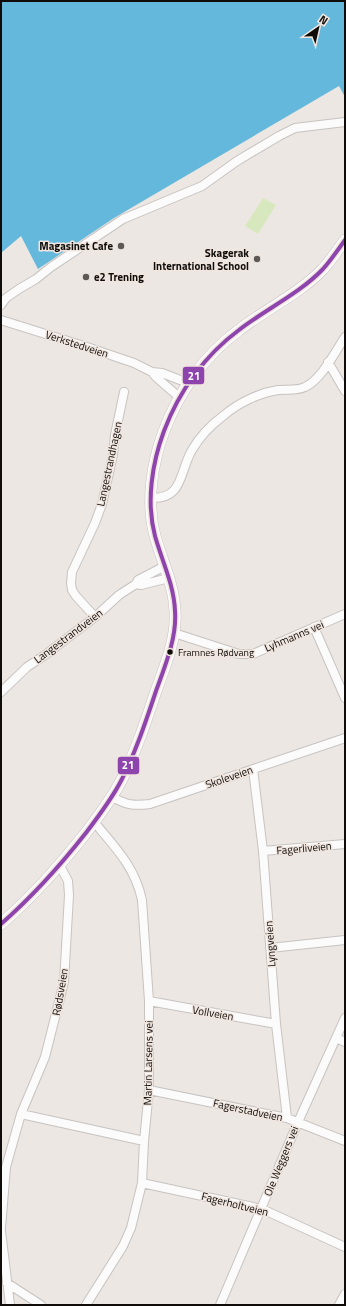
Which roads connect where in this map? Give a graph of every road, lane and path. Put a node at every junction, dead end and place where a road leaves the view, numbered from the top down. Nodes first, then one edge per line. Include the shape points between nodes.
1 (345, 122) edge
2 (345, 240) edge
3 (1, 305) edge
4 (1, 320) edge
5 (345, 337) edge
6 (328, 362) junction
7 (152, 372) junction
8 (188, 383) junction
9 (345, 391) edge
10 (124, 392) dead end
11 (180, 397) junction
12 (151, 498) junction
13 (165, 566) junction
14 (169, 578) junction
15 (136, 584) junction
16 (345, 614) edge
17 (95, 617) junction
18 (314, 627) junction
19 (174, 633) junction
20 (1, 692) edge
21 (345, 698) edge
22 (345, 738) edge
23 (253, 769) junction
24 (112, 797) junction
25 (94, 822) junction
26 (345, 844) edge
27 (263, 851) junction
28 (60, 866) junction
29 (1, 924) edge
30 (345, 940) edge
31 (270, 948) junction
32 (149, 1001) junction
33 (345, 1018) edge
34 (276, 1024) junction
35 (336, 1038) junction
36 (345, 1042) edge
37 (149, 1090) junction
38 (21, 1114) junction
39 (287, 1118) junction
40 (298, 1122) junction
41 (345, 1141) edge
42 (144, 1142) junction
43 (3, 1167) edge
44 (142, 1183) junction
45 (262, 1209) junction
46 (1, 1228) edge
47 (1, 1231) edge
48 (345, 1247) edge
49 (7, 1283) junction
50 (345, 1294) edge
51 (10, 1305) edge
52 (41, 1305) edge
53 (86, 1305) edge
54 (220, 1305) edge
55 (339, 1305) edge

1 - 3 street via 295,128 279,136 202,186 123,219 6,298
2 - 8 main road via 323,269 307,283 238,330 218,347
4 - 7 street, Verkstedveien via 114,356
5 - 6 street
6 - 9 street
6 - 12 street via 317,378 306,387 268,392 244,402 223,415 203,434 192,451 174,492 164,497
7 - 8 street, Verkstedveien
7 - 11 street, Verkstedveien
8 - 11 main road
10 - 17 street, Langestrandhagen via 102,504 72,572 72,590
11 - 12 main road via 164,430 156,456
12 - 13 main road via 153,525
13 - 14 main road
13 - 15 street, Langestrandveien via 152,571
14 - 15 street, Langestrandveien
14 - 19 main road via 176,613
15 - 17 street, Langestrandveien via 119,595
16 - 18 street, Lyhmanns vei
17 - 20 street, Langestrandveien via 27,667
18 - 19 street, Lyhmanns vei via 253,654 239,654
18 - 21 street
19 - 24 main road via 140,739
22 - 23 street, Skoleveien
23 - 24 street, Skoleveien via 150,804 124,804
23 - 27 street, Lyngveien
24 - 25 main road
25 - 28 main road
25 - 32 street, Martin Larsens vei via 121,854 139,886
26 - 27 street, Fagerliveien
27 - 31 street, Lyngveien
28 - 29 main road
28 - 38 street, Rødsveien via 68,881 69,895 64,982 45,1057
30 - 31 street
31 - 34 street, Lyngveien
32 - 34 street, Vollveien
32 - 37 street, Martin Larsens vei
33 - 35 street, Ole Weggers vei
34 - 39 street, Lyngveien
35 - 36 street
35 - 40 street, Ole Weggers vei
37 - 39 street, Fagerstadveien
37 - 42 street, Martin Larsens vei
38 - 42 street
38 - 43 street, Rødsveien
39 - 40 street, Fagerstadveien
40 - 41 street, Fagerstadveien
40 - 45 street, Ole Weggers vei
42 - 44 street, Martin Larsens vei
43 - 46 street, Rødsveien
44 - 45 street, Fagerholtveien
44 - 53 street, Martin Larsens vei via 131,1228 123,1246
45 - 48 street, Fagerholtveien
45 - 54 street, Ole Weggers vei
47 - 49 street
49 - 51 street
49 - 52 street
50 - 55 street

